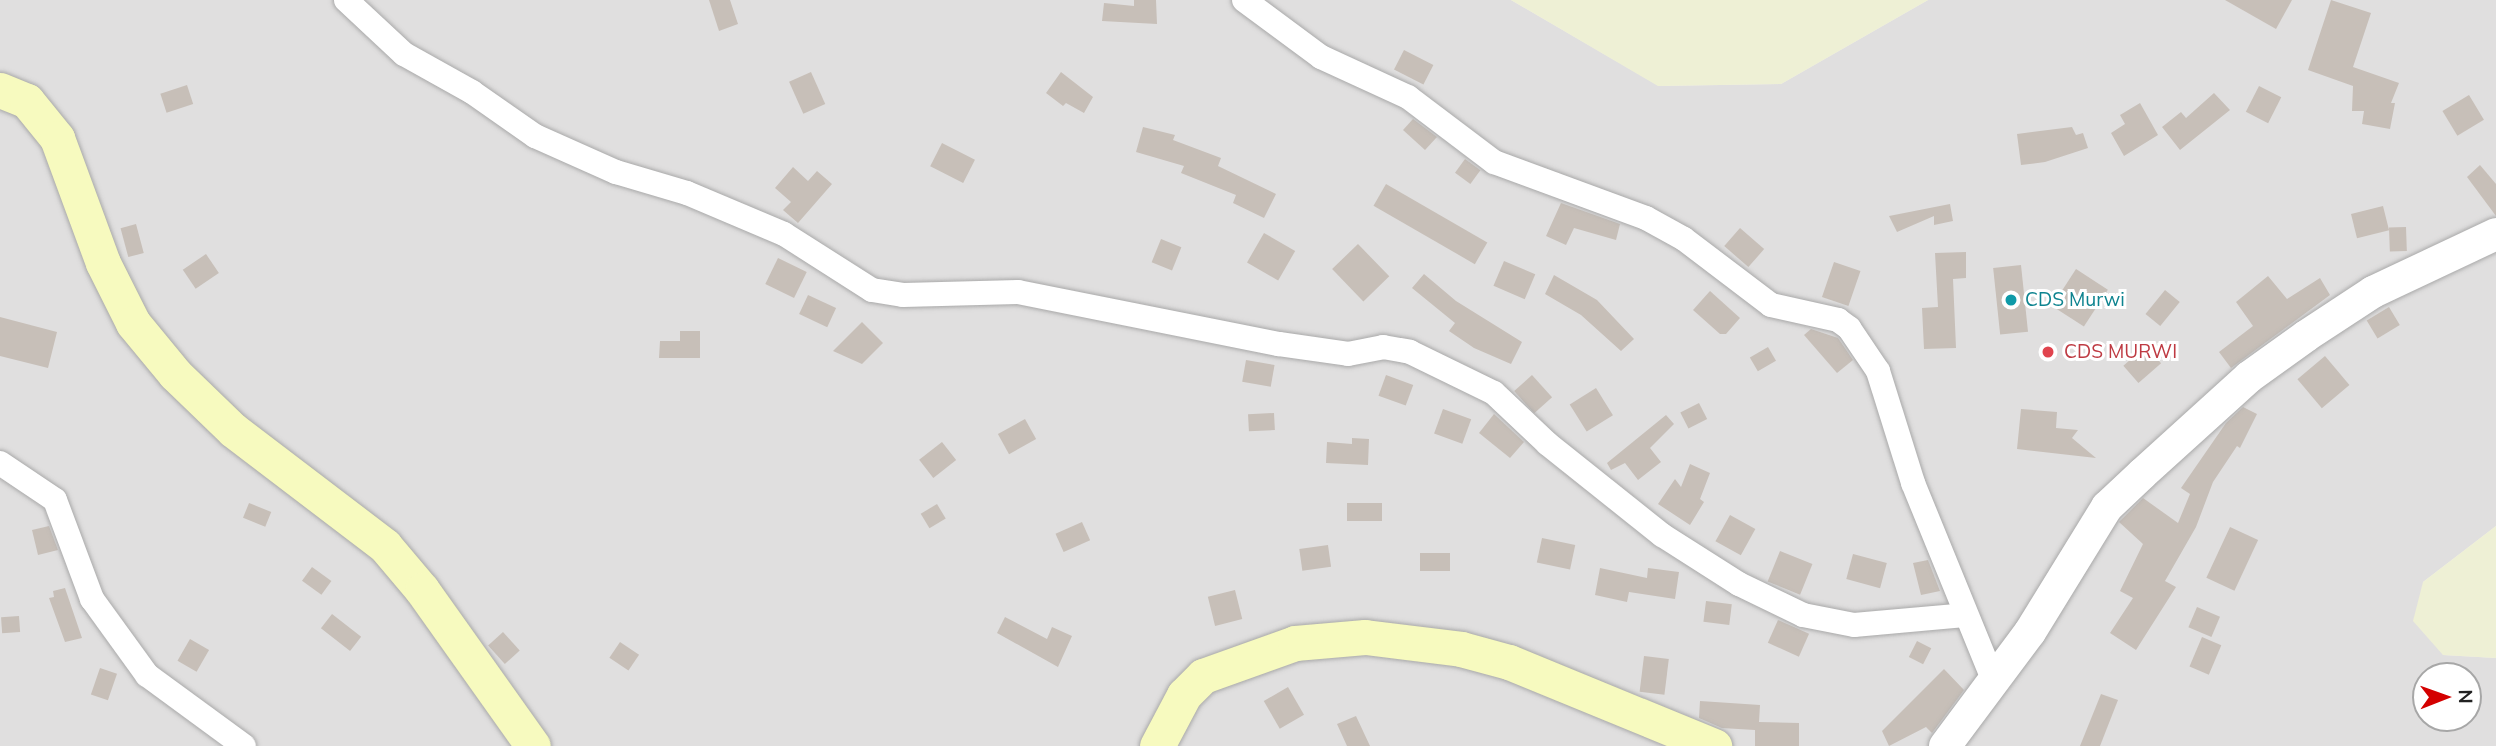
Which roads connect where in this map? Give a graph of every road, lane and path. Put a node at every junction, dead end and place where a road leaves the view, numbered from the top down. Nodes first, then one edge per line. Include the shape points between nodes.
1 (346, 0) edge
2 (1244, 0) edge
3 (0, 90) edge
4 (2496, 234) edge
5 (0, 463) edge
6 (1965, 615) junction
7 (1994, 681) junction
8 (244, 746) edge
9 (533, 746) edge
10 (1157, 746) edge
11 (1714, 746) edge
12 (1945, 746) edge

1 - 6 street via 395,48 535,136 616,172 687,193 784,234 872,290 902,295 1018,292 1293,346 1348,354 1383,347 1410,352 1494,393 1548,444 1661,534 1739,584 1803,615 1854,625
2 - 6 street via 1321,57 1408,97 1494,162 1646,218 1684,239 1771,305 1838,320 1849,328 1884,383 1913,483
3 - 9 main road via 27,101 57,138 103,263 133,323 175,374 233,430 385,546 422,590
4 - 7 street via 2373,292 2249,377 2107,507
5 - 8 street via 55,500 92,599 147,675
6 - 7 street
7 - 12 street
10 - 11 main road via 1184,695 1203,676 1294,643 1346,637 1419,642 1508,662

